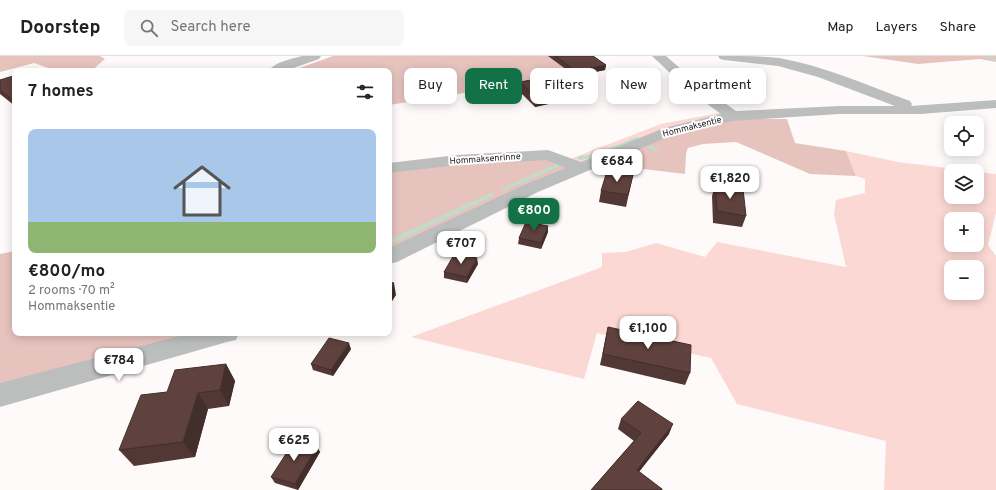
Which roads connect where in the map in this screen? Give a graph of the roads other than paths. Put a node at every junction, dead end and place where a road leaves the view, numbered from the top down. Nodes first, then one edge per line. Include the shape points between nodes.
1 (315, 56) edge
2 (658, 56) edge
3 (724, 56) edge
4 (280, 68) edge
5 (996, 104) edge
6 (920, 110) junction
7 (733, 116) junction
8 (392, 168) edge
9 (579, 168) junction
10 (392, 256) edge
11 (216, 336) edge
12 (2, 397) edge

1 - 4 street
2 - 7 street
3 - 6 street via 779,62 816,72
5 - 6 street, Hommaksentie
6 - 7 street, Hommaksentie via 839,110
7 - 9 street, Hommaksentie via 670,131
8 - 9 street, Hommaksenrinne via 457,160 548,155
9 - 10 street, Hommaksentie via 510,198
11 - 12 street

